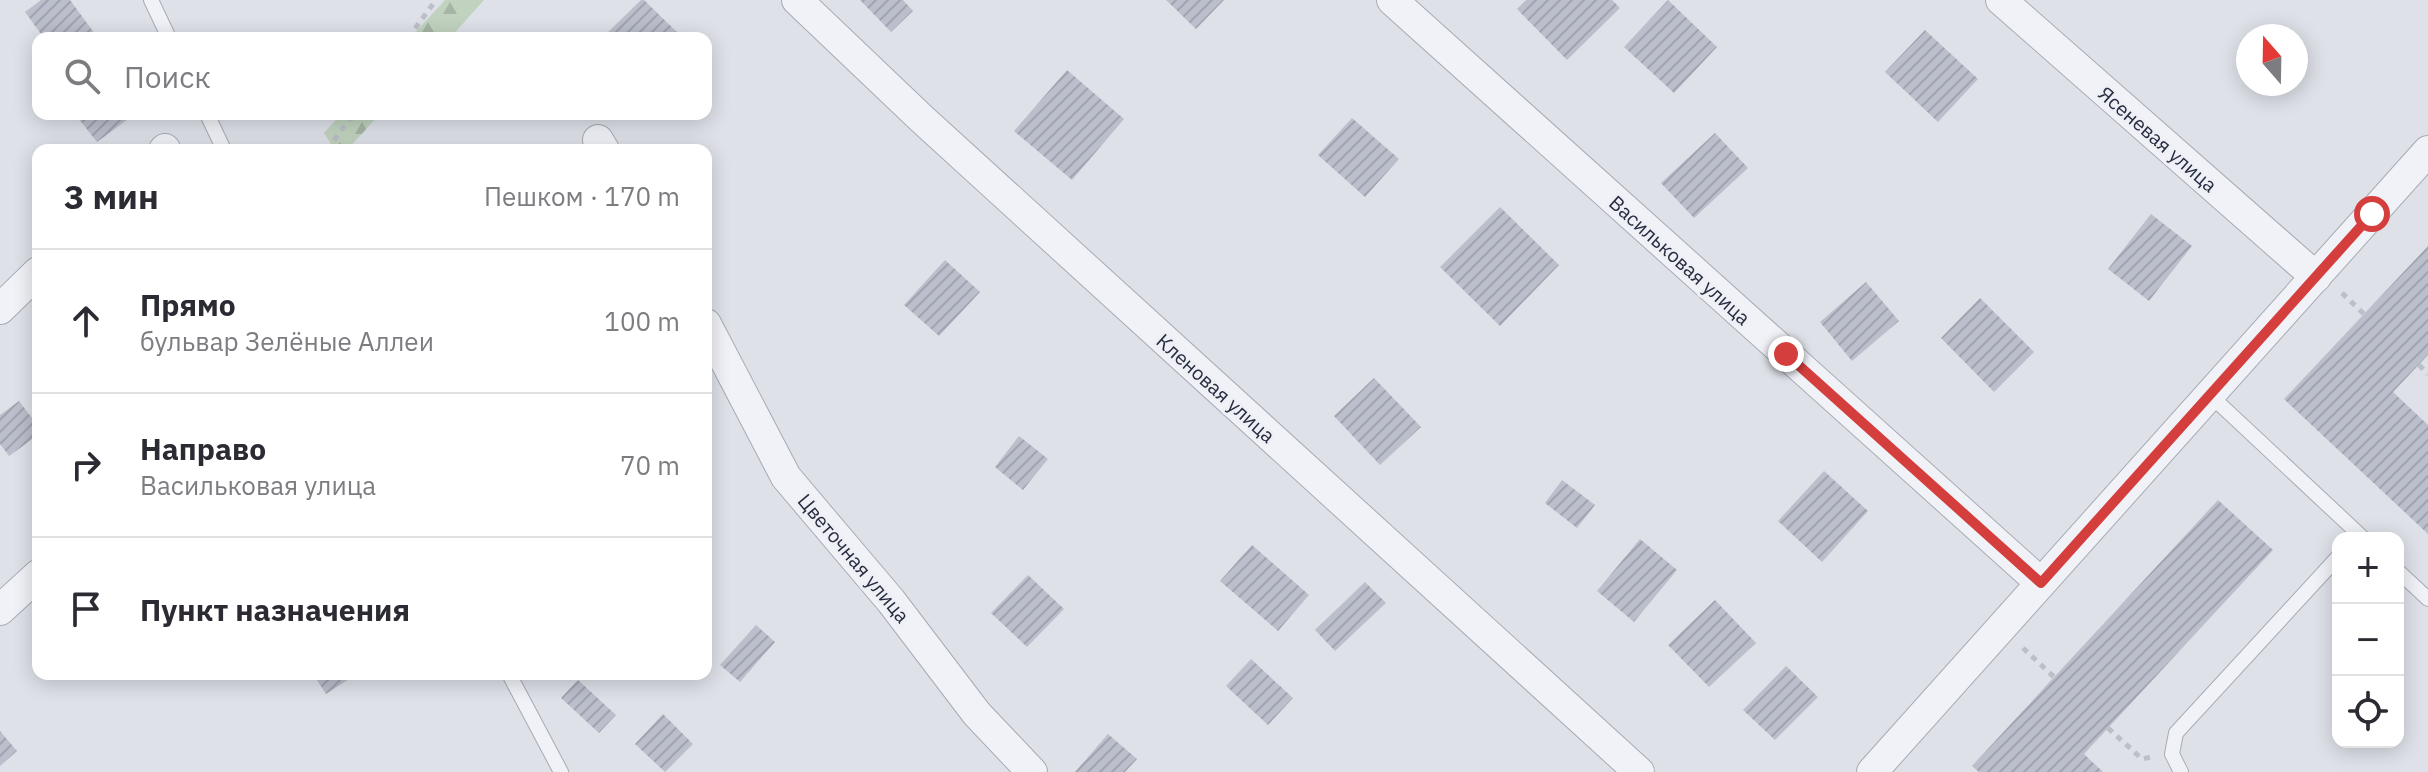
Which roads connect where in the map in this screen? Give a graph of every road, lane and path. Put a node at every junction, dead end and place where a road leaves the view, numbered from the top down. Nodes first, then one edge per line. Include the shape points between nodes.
1 (151, 0) edge
2 (436, 0) edge
3 (797, 0) edge
4 (1392, 0) edge
5 (2001, 0) edge
6 (166, 32) edge
7 (412, 32) edge
8 (210, 120) edge
9 (349, 120) edge
10 (221, 144) edge
11 (331, 144) edge
12 (2428, 151) edge
13 (32, 278) edge
14 (2325, 282) junction
15 (0, 309) edge
16 (2364, 314) dead end
17 (712, 335) edge
18 (2419, 365) dead end
19 (2428, 374) edge
20 (2210, 395) junction
21 (2354, 532) edge
22 (2332, 564) edge
23 (2404, 577) edge
24 (32, 581) edge
25 (2041, 583) junction
26 (2428, 599) edge
27 (0, 610) edge
28 (2016, 642) dead end
29 (2054, 677) dead end
30 (512, 680) edge
31 (2108, 728) dead end
32 (2172, 754) junction
33 (1880, 769) edge
34 (561, 772) edge
35 (1032, 772) edge
36 (1639, 772) edge
37 (2181, 772) edge

1 - 6 lane
2 - 7 path
3 - 36 street, Кленовая улица
4 - 25 street, Васильковая улица
5 - 14 street, Ясеневая улица
8 - 10 lane
9 - 11 path
12 - 14 street
13 - 15 street
14 - 16 path
14 - 20 street
17 - 35 street, Цветочная улица via 786,477 977,714
18 - 19 path
20 - 21 lane
20 - 25 street
22 - 32 lane via 2176,733
23 - 26 lane
24 - 27 street
25 - 33 street
28 - 29 path
30 - 34 lane
31 - 32 path via 2142,759
32 - 37 lane

